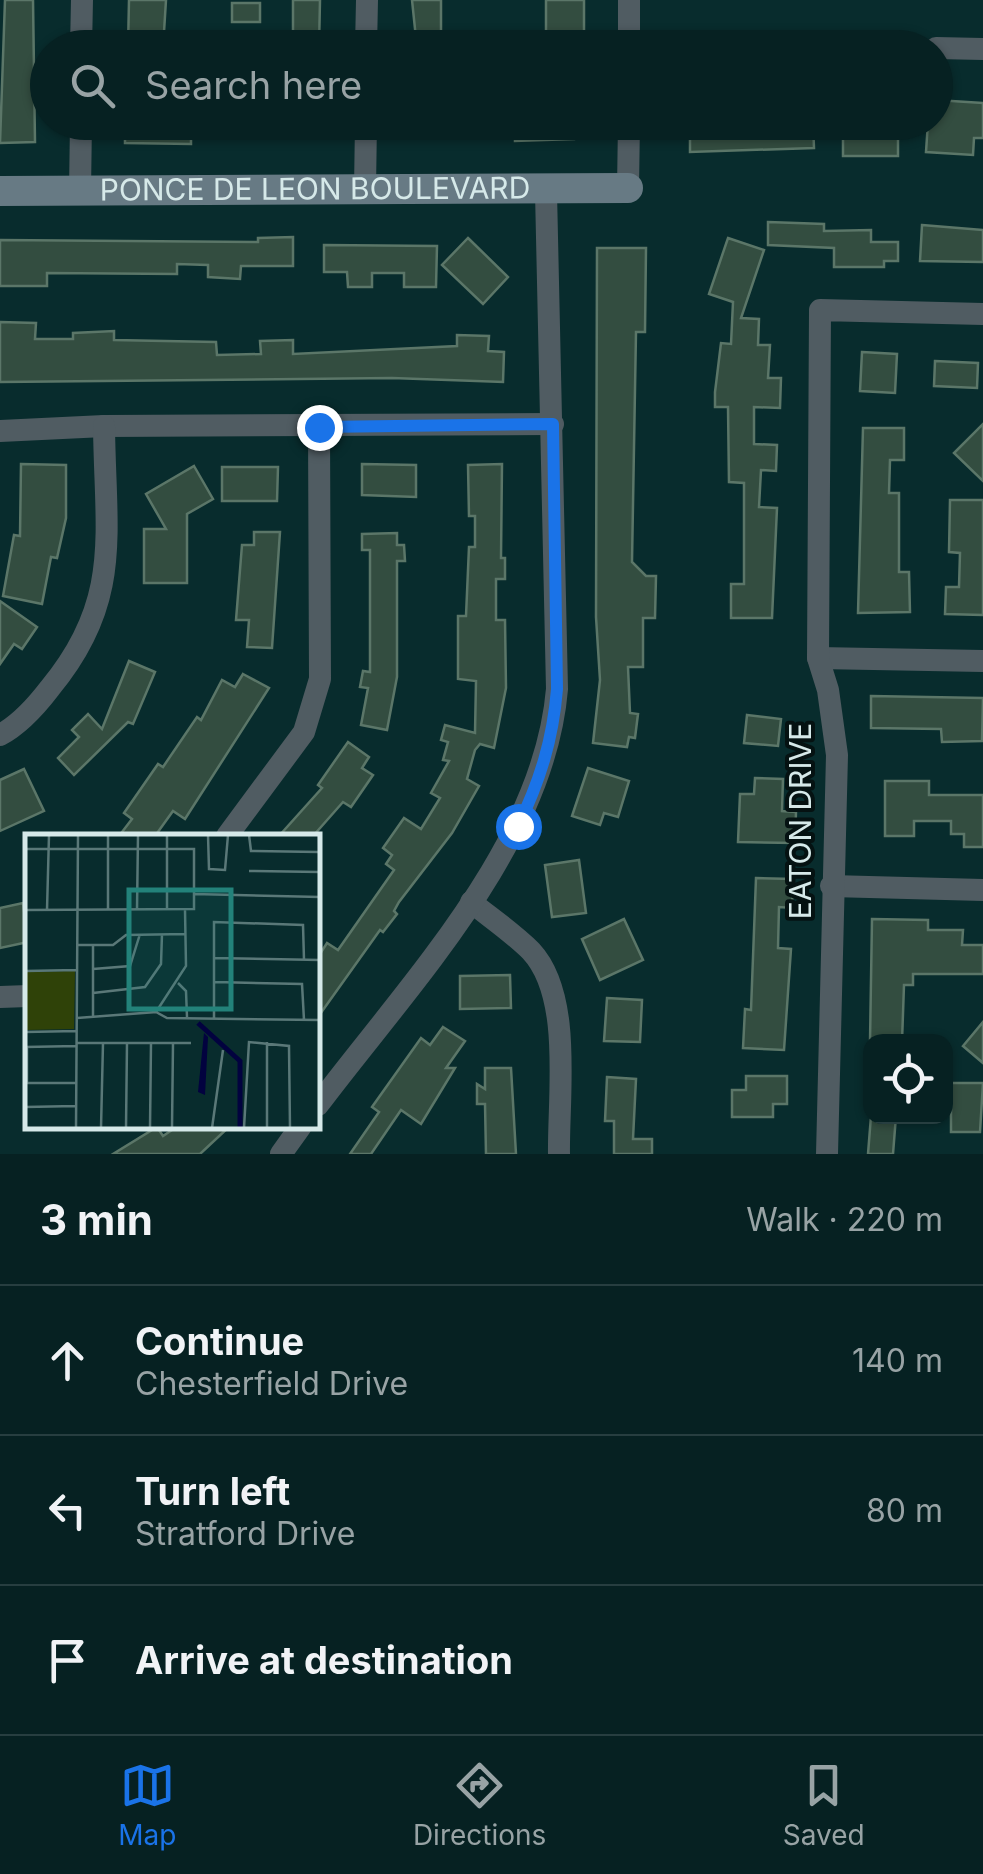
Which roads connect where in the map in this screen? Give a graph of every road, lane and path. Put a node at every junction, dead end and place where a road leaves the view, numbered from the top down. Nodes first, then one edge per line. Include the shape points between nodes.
1 (82, 0) edge
2 (367, 0) edge
3 (629, 0) edge
4 (81, 30) edge
5 (366, 30) edge
6 (629, 30) edge
7 (953, 48) edge
8 (983, 49) edge
9 (81, 140) edge
10 (366, 140) edge
11 (629, 140) edge
12 (628, 188) joint
13 (365, 190) junction
14 (0, 192) edge
15 (80, 192) junction
16 (546, 192) junction
17 (983, 314) edge
18 (553, 424) junction
19 (104, 426) junction
20 (319, 427) junction
21 (0, 432) edge
22 (818, 658) junction
23 (983, 661) edge
24 (0, 735) edge
25 (228, 834) edge
26 (831, 886) junction
27 (983, 890) edge
28 (471, 902) junction
29 (25, 996) edge
30 (0, 997) edge
31 (320, 1102) edge
32 (299, 1129) edge
33 (280, 1154) edge
34 (559, 1154) edge
35 (827, 1154) edge

1 - 4 street
2 - 5 street
3 - 6 street
7 - 8 street
9 - 15 street
10 - 13 street
11 - 12 street
12 - 16 street, PONCE DE LEON BOULEVARD
13 - 15 street, PONCE DE LEON BOULEVARD
13 - 16 street, PONCE DE LEON BOULEVARD
14 - 15 street, PONCE DE LEON BOULEVARD
16 - 18 street
17 - 22 street, EATON DRIVE via 820,310
18 - 20 street
18 - 28 street via 553,733 530,801
19 - 20 street
19 - 21 street
19 - 24 street via 102,596 78,654
20 - 25 street via 320,679 312,716
22 - 23 street
22 - 26 street, EATON DRIVE via 837,755
26 - 27 street
26 - 35 street, EATON DRIVE
28 - 31 street
28 - 34 street via 532,952 550,980 558,1010
29 - 30 street
32 - 33 street

